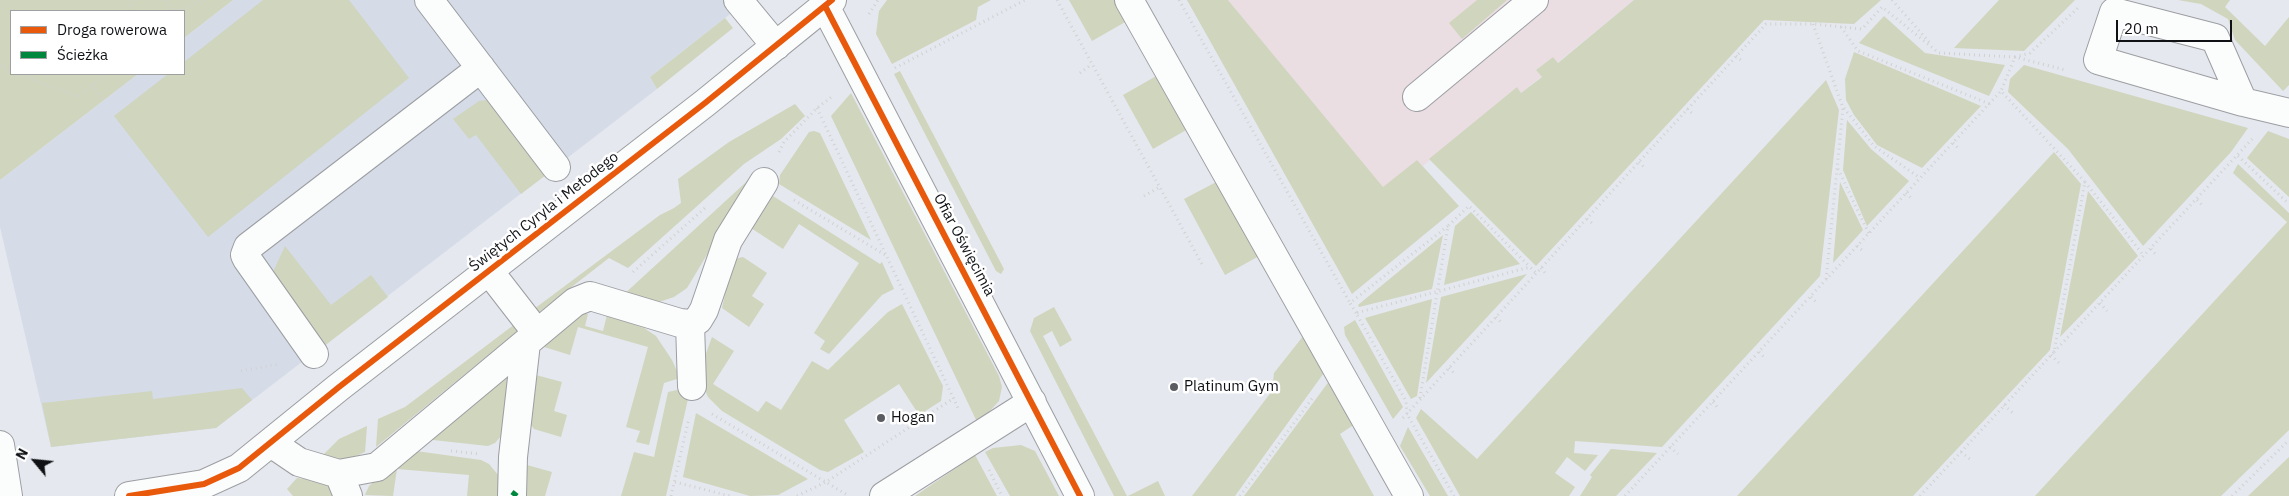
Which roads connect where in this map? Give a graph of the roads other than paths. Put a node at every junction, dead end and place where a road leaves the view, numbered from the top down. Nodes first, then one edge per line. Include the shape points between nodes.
1 (430, 0) edge
2 (738, 0) edge
3 (1129, 0) edge
4 (1534, 0) edge
5 (828, 3) edge
6 (776, 46) junction
7 (481, 68) junction
8 (1416, 97) dead end
9 (2244, 102) junction
10 (2283, 112) edge
11 (556, 167) dead end
12 (764, 182) road end
13 (489, 271) junction
14 (690, 324) junction
15 (531, 338) junction
16 (314, 354) dead end
17 (692, 394) road end
18 (1032, 402) junction
19 (271, 443) junction
20 (0, 445) edge
21 (344, 485) edge
22 (8, 496) edge
23 (128, 496) edge
24 (215, 496) edge
25 (512, 496) edge
26 (884, 496) edge
27 (1080, 496) edge
28 (1409, 496) edge

1 - 7 street
2 - 6 street
3 - 28 street
4 - 8 street
5 - 6 street, Świętych Cyryla i Metodego
5 - 18 street, Ofiar Oświęcimia via 861,76
6 - 13 street, Świętych Cyryla i Metodego
7 - 11 street
7 - 16 street via 248,247 246,259
9 - 9 street via 2098,60 2114,12 2215,38
9 - 10 street
12 - 14 street via 723,251 704,310 698,320
13 - 15 street
13 - 19 street, Świętych Cyryla i Metodego
14 - 15 street via 680,324 590,296 575,302
14 - 17 street
15 - 21 street via 377,467
15 - 25 street via 513,457
18 - 26 street
18 - 27 street, Ofiar Oświęcimia
19 - 21 street via 299,462
19 - 23 street, Świętych Cyryla i Metodego via 239,468 204,484
19 - 24 street, Świętych Cyryla i Metodego
20 - 22 street

